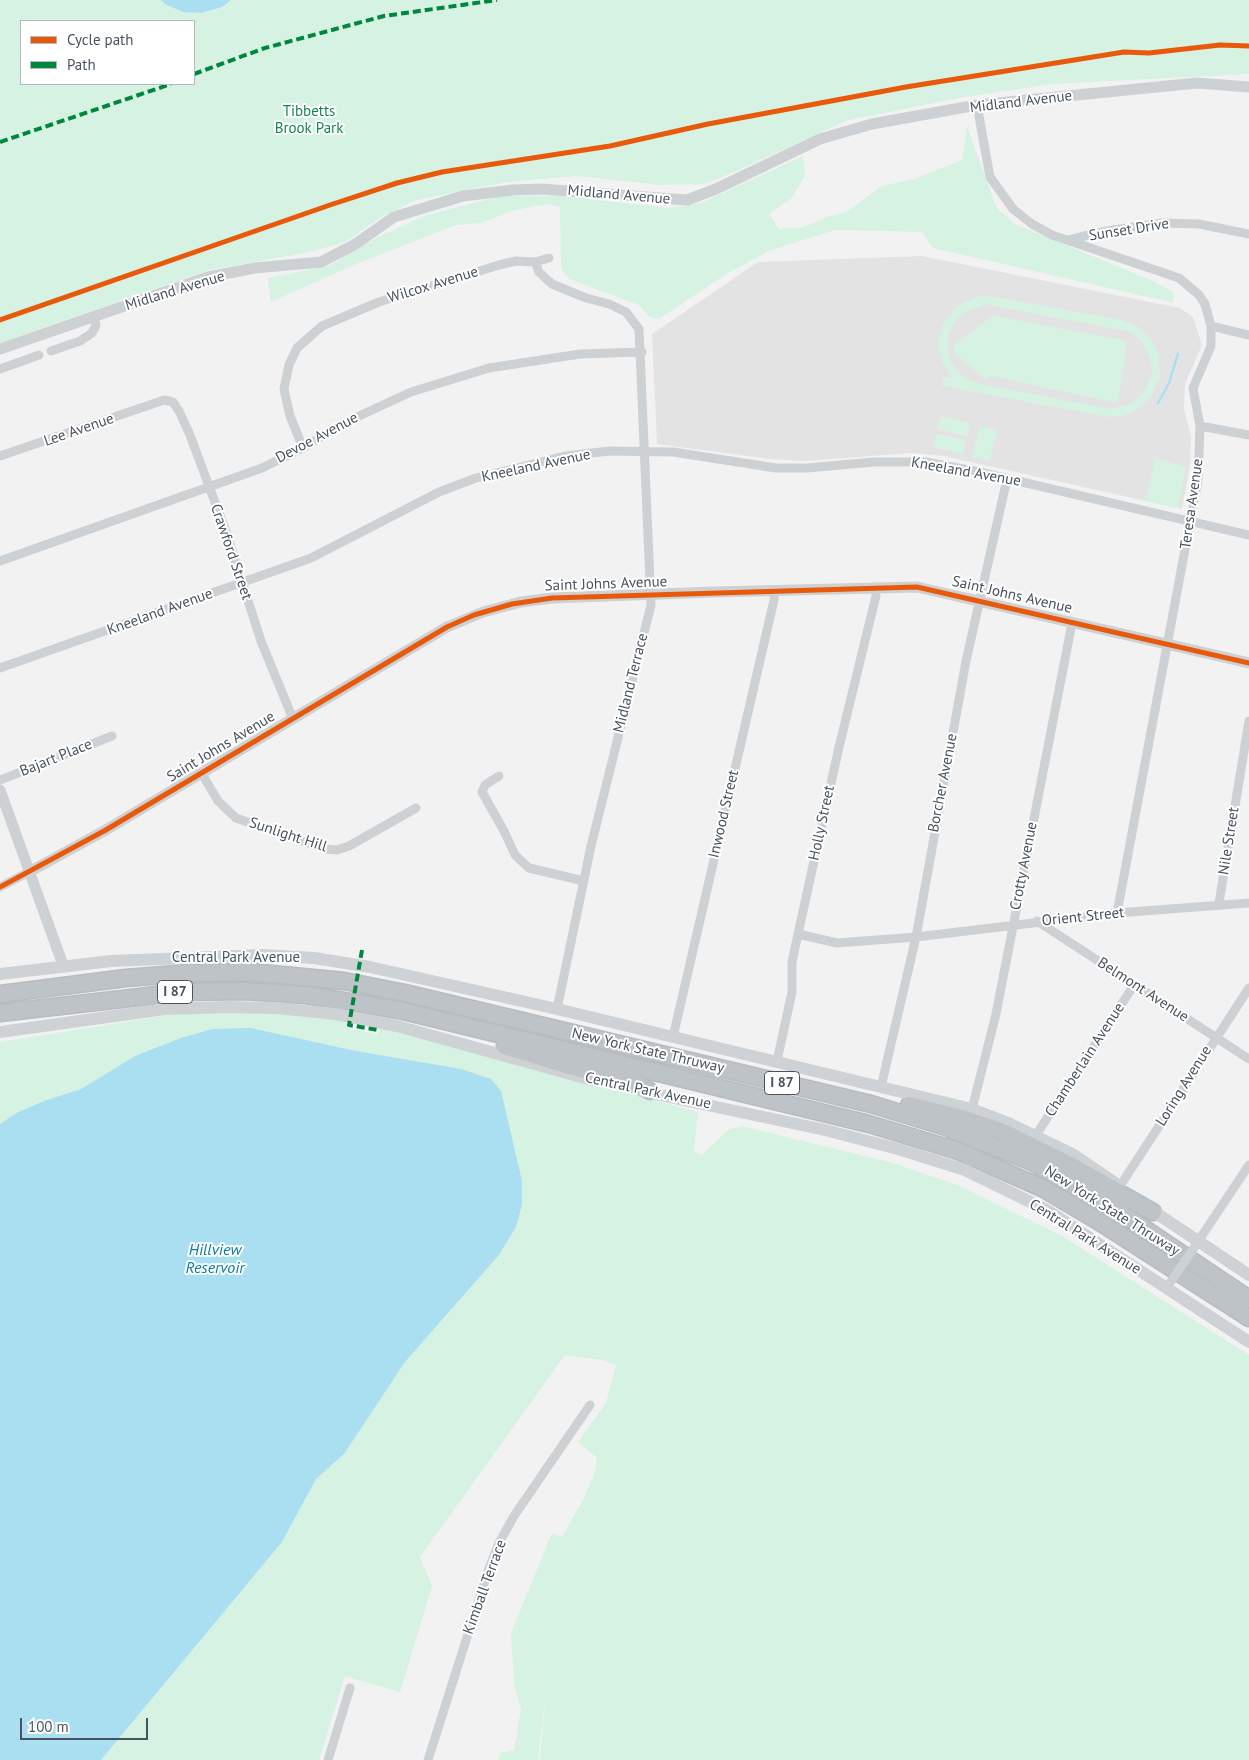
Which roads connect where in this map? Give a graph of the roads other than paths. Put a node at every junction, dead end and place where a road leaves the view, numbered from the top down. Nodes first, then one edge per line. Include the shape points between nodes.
1 (1249, 86) edge
2 (977, 105) junction
3 (1249, 234) edge
4 (1068, 240) junction
5 (548, 258) dead end
6 (535, 262) junction
7 (94, 318) junction
8 (1212, 326) junction
9 (1249, 335) edge
10 (0, 349) edge
11 (51, 351) dead end
12 (642, 352) junction
13 (39, 355) dead end
14 (0, 368) edge
15 (158, 402) joint
16 (1200, 426) junction
17 (1249, 435) edge
18 (303, 448) junction
19 (645, 451) junction
20 (0, 456) edge
21 (1007, 479) junction
22 (208, 487) junction
23 (1191, 521) junction
24 (1249, 535) edge
25 (0, 560) edge
26 (242, 583) junction
27 (875, 587) junction
28 (774, 591) junction
29 (650, 595) junction
30 (981, 602) junction
31 (1072, 622) junction
32 (1168, 644) junction
33 (1249, 663) edge
34 (0, 668) edge
35 (293, 719) junction
36 (1249, 721) edge
37 (112, 736) dead end
38 (202, 774) junction
39 (499, 776) dead end
40 (0, 780) edge
41 (0, 790) edge
42 (416, 808) dead end
43 (29, 872) junction
44 (584, 881) junction
45 (0, 887) edge
46 (1249, 902) edge
47 (1219, 903) junction
48 (1117, 913) junction
49 (1037, 922) junction
50 (1013, 924) junction
51 (798, 934) junction
52 (916, 937) junction
53 (63, 965) junction
54 (0, 974) edge
55 (1134, 985) junction
56 (1249, 988) edge
57 (1, 994) edge
58 (557, 1009) junction
59 (5, 1013) edge
60 (477, 1029) junction
61 (0, 1032) edge
62 (673, 1037) junction
63 (1215, 1037) junction
64 (1249, 1059) edge
65 (777, 1061) junction
66 (881, 1087) junction
67 (650, 1091) junction
68 (871, 1104) junction
69 (972, 1109) junction
70 (1036, 1135) junction
71 (1249, 1165) edge
72 (1120, 1186) junction
73 (1153, 1212) junction
74 (1196, 1245) junction
75 (1249, 1275) edge
76 (1168, 1285) junction
77 (1249, 1299) edge
78 (1249, 1318) edge
79 (1249, 1342) edge
80 (590, 1405) dead end
81 (350, 1688) dead end
82 (328, 1760) edge
83 (428, 1760) edge

1 - 2 street, Midland Avenue via 1197,83
2 - 4 street, Teresa Avenue via 990,177 999,192 1032,224
2 - 7 street, Midland Avenue via 835,133 687,200 557,189 463,196 394,217 354,245 321,262 255,268 208,277
3 - 4 street, Sunset Drive via 1199,224 1162,222
4 - 8 street, Teresa Avenue via 1179,278 1198,295
5 - 6 street, Wilcox Avenue
6 - 12 street via 539,272 552,284 626,312 639,329
6 - 18 street, Wilcox Avenue via 516,261 499,265 378,302 322,326 297,348 288,365 284,389 290,416
7 - 10 street, Midland Avenue
7 - 11 street via 96,325 92,333 80,341
8 - 9 street
8 - 16 street, Teresa Avenue via 1209,353 1193,388
12 - 18 street, Devoe Avenue via 580,354 463,375 385,402
12 - 19 street, Midland Terrace
13 - 14 street
15 - 20 street, Lee Avenue
15 - 22 street, Crawford Street via 169,400 179,411
16 - 17 street
16 - 23 street, Teresa Avenue via 1198,480
18 - 22 street, Devoe Avenue via 262,468
19 - 21 street, Kneeland Avenue via 673,452 776,468 926,462
19 - 26 street, Kneeland Avenue via 565,456 476,478 439,492 311,558
19 - 29 street, Midland Terrace
21 - 23 street, Kneeland Avenue
21 - 30 street, Borcher Avenue
22 - 25 street, Devoe Avenue
22 - 26 street, Crawford Street
23 - 24 street, Kneeland Avenue
23 - 32 street, Teresa Avenue
26 - 34 street, Kneeland Avenue
26 - 35 street, Crawford Street via 261,641
27 - 28 street, Saint Johns Avenue
27 - 30 street, Saint Johns Avenue via 924,588
27 - 51 street, Holly Street via 876,596
28 - 29 street, Saint Johns Avenue
28 - 62 street, Inwood Street
29 - 35 street, Saint Johns Avenue via 538,599 474,614 437,632
29 - 44 street, Midland Terrace via 651,605
30 - 31 street, Saint Johns Avenue
30 - 52 street, Borcher Avenue via 966,661
31 - 32 street, Saint Johns Avenue
31 - 50 street, Crotty Avenue
32 - 33 street, Saint Johns Avenue
32 - 48 street, Teresa Avenue
35 - 38 street, Saint Johns Avenue
36 - 47 street, Nile Street
37 - 40 street, Bajart Place
38 - 42 street, Sunlight Hill via 218,801 236,818 326,849 350,846
38 - 43 street, Saint Johns Avenue
39 - 44 street via 485,785 482,792 515,855 529,868
41 - 43 street
43 - 45 street, Saint Johns Avenue
43 - 53 street
44 - 58 street, Midland Terrace
46 - 47 street, Orient Street
47 - 48 street, Orient Street
48 - 49 street, Orient Street
49 - 50 street, Orient Street
49 - 55 street, Belmont Avenue
50 - 52 street, Orient Street
50 - 69 street, Crotty Avenue via 996,1014
51 - 52 street, Orient Street via 837,943
51 - 65 street, Holly Street via 792,962 792,992
52 - 66 street, Borcher Avenue
53 - 54 main road, Central Park Avenue
53 - 58 main road, Central Park Avenue via 263,955 314,958 370,967
55 - 63 street, Belmont Avenue
55 - 70 street, Chamberlain Avenue
56 - 63 street, Loring Avenue
57 - 68 highway, New York State Thruway / I 87 via 189,973 258,973 336,980 405,993
58 - 62 main road, Central Park Avenue
59 - 60 highway, New York State Thruway / I 87 via 152,994 245,991 338,999
60 - 67 highway via 499,1044 638,1084
60 - 78 highway, New York State Thruway / I 87 via 869,1124 958,1151 1072,1205
61 - 67 main road, Central Park Avenue via 165,1009 276,1008 336,1014 396,1026 566,1074
62 - 65 main road, Central Park Avenue
63 - 64 street, Belmont Avenue
63 - 72 street, Loring Avenue
65 - 66 main road, Central Park Avenue
66 - 69 main road, Central Park Avenue
67 - 76 main road, Central Park Avenue via 861,1139 965,1170 1047,1210
68 - 73 highway via 901,1103 992,1128 1049,1154
68 - 77 highway, New York State Thruway / I 87 via 975,1138 1059,1176 1112,1207
69 - 70 main road, Central Park Avenue
70 - 72 main road, Central Park Avenue via 1074,1155
71 - 74 street
72 - 73 main road, Central Park Avenue
73 - 74 main road, Central Park Avenue
74 - 75 main road, Central Park Avenue
74 - 76 street, bridge
76 - 79 main road, Central Park Avenue
80 - 83 street, Kimball Terrace via 499,1543
81 - 82 street

